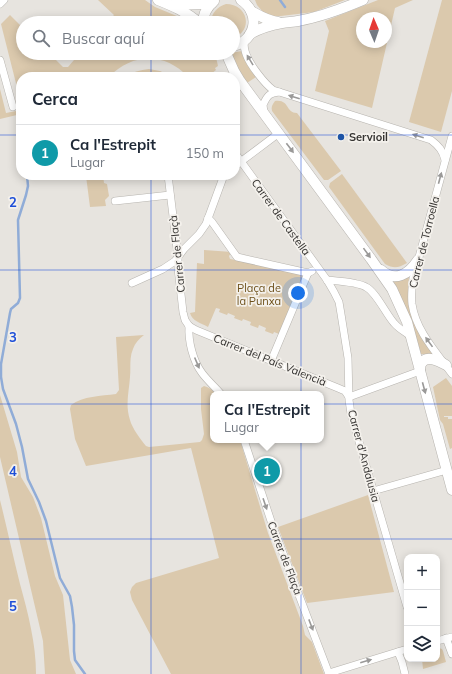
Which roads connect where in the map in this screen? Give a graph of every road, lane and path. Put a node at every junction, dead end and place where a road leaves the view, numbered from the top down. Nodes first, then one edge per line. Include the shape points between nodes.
1 (4, 0) edge
2 (158, 0) edge
3 (363, 0) edge
4 (214, 1) edge
5 (0, 4) edge
6 (246, 4) edge
7 (170, 5) junction
8 (191, 16) edge
9 (204, 16) edge
10 (282, 23) junction
11 (247, 37) junction
12 (240, 43) edge
13 (0, 60) edge
14 (229, 60) edge
15 (235, 72) edge
16 (240, 79) edge
17 (279, 92) junction
18 (13, 107) dead end
19 (266, 116) junction
20 (278, 133) junction
21 (452, 136) edge
22 (445, 161) junction
23 (240, 162) edge
24 (240, 166) edge
25 (168, 180) edge
26 (222, 180) edge
27 (170, 195) junction
28 (115, 201) dead end
29 (208, 218) junction
30 (178, 257) junction
31 (418, 260) junction
32 (376, 266) junction
33 (318, 269) junction
34 (308, 273) junction
35 (327, 280) junction
36 (132, 283) dead end
37 (189, 326) junction
38 (411, 336) junction
39 (271, 361) junction
40 (446, 365) junction
41 (420, 371) junction
42 (452, 374) edge
43 (218, 391) edge
44 (349, 397) junction
45 (245, 443) edge
46 (447, 470) junction
47 (452, 490) edge
48 (373, 491) junction
49 (404, 597) edge
50 (449, 637) edge
51 (404, 650) edge
52 (398, 652) junction
53 (452, 654) edge
54 (329, 673) edge
55 (406, 674) edge

1 - 5 street
2 - 7 street
3 - 10 street via 337,11 297,22
4 - 7 street via 204,4
4 - 9 street
6 - 10 street via 261,17
6 - 11 street via 253,20 252,30
7 - 8 street
10 - 11 street via 265,27
11 - 12 street
17 -> 11 street via 264,82 249,60 244,48
13 - 18 street
14 - 15 street
16 - 19 street
17 - 19 street via 268,95 262,105
22 -> 17 street via 442,151 431,140
19 - 20 street
20 - 23 street
20 -> 32 street
21 - 22 street, Carrer de Torroella
31 -> 22 street, Carrer de Torroella
24 - 33 street, Carrer de Castella
25 - 27 street, Carrer de Flaçà
26 - 29 street
27 - 28 street
27 - 30 street, Carrer de Flaçà
29 - 30 street via 203,230
29 - 34 street via 235,256
30 - 36 street via 175,262 163,269
30 - 37 street, Carrer de Flaçà via 183,312
31 - 32 street via 409,272 397,276 384,274
40 -> 31 street, Carrer de Torroella via 424,335 415,315 412,292
32 - 38 street via 392,289
33 - 34 street
33 - 35 street, Carrer de Castella
34 - 39 street
35 - 38 street via 367,287 398,328
35 - 44 street, Carrer d'Andalusia via 341,314 348,358
37 - 39 street, Carrer del País Valencià
37 -> 43 street, Carrer de Flaçà via 189,341 198,366
38 - 41 street
39 - 44 street, Carrer del País Valencià via 345,391
40 - 41 street via 428,359 421,364
40 - 42 street, Carrer de Torroella
41 - 44 street
41 -> 46 street
44 - 48 street, Carrer d'Andalusia via 351,414
45 -> 54 street, Carrer de Flaçà via 273,527
46 - 47 street
46 - 48 street
48 - 49 street, Carrer d'Andalusia
50 - 53 street
51 - 52 street
54 -> 52 street
52 - 55 street

